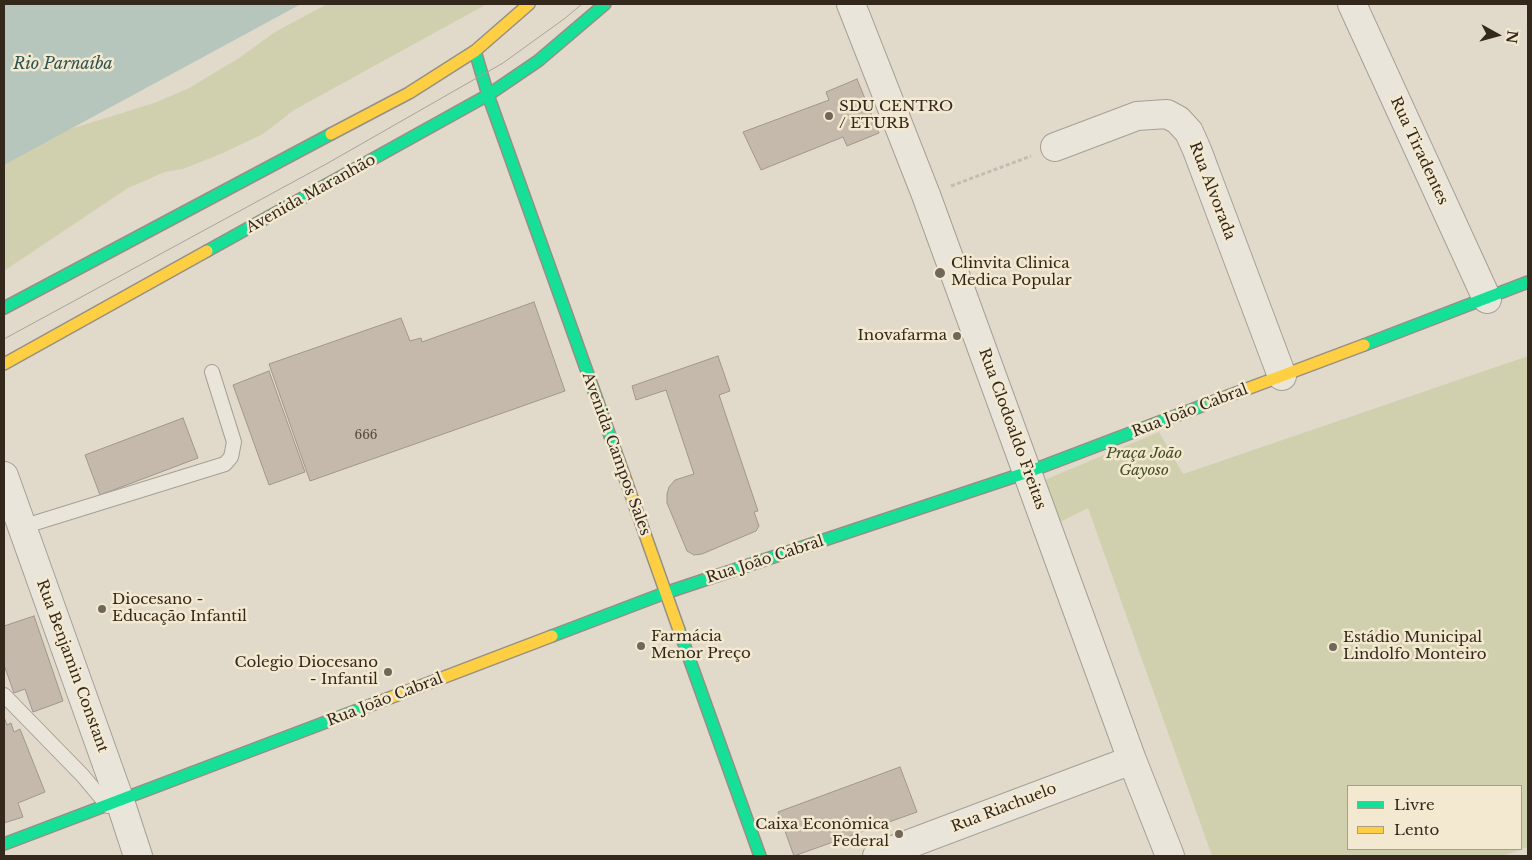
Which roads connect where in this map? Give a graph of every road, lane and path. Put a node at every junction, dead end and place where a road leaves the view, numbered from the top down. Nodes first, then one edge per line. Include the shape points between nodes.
1 (528, 4) edge
2 (605, 4) edge
3 (851, 4) edge
4 (1352, 4) edge
5 (475, 50) junction
6 (488, 95) junction
7 (1055, 147) joint
8 (926, 195) junction
9 (1528, 282) edge
10 (1487, 299) junction
11 (4, 308) edge
12 (4, 364) edge
13 (212, 372) dead end
14 (1282, 376) junction
15 (1028, 472) junction
16 (4, 476) edge
17 (22, 526) junction
18 (665, 593) junction
19 (4, 695) edge
20 (1132, 760) junction
21 (114, 803) junction
22 (4, 844) edge
23 (138, 856) edge
24 (760, 856) edge
25 (877, 856) edge
26 (1170, 856) edge

1 - 5 main road
2 - 6 main road, Avenida Maranhão via 538,61
3 - 8 street, Rua Clodoaldo Freitas
4 - 10 street, Rua Tiradentes
5 - 6 main road, Avenida Campos Sales
5 - 11 main road via 409,93
6 - 12 main road, Avenida Maranhão
6 - 18 main road, Avenida Campos Sales
7 - 8 path
7 - 14 street, Rua Alvorada via 1137,116 1166,114 1178,120 1189,132 1197,150
8 - 15 street, Rua Clodoaldo Freitas
9 - 10 main road, Rua João Cabral
10 - 14 main road, Rua João Cabral
13 - 17 lane via 234,442 231,457 225,464
14 - 15 main road, Rua João Cabral
15 - 18 main road, Rua João Cabral
15 - 20 street, Rua Clodoaldo Freitas
16 - 17 street, Rua Benjamin Constant
17 - 21 street, Rua Benjamin Constant
18 - 21 main road, Rua João Cabral
18 - 24 main road, Avenida Campos Sales
19 - 21 lane
20 - 25 street, Rua Riachuelo
20 - 26 street, Rua Clodoaldo Freitas
21 - 22 main road, Rua João Cabral
21 - 23 street, Rua Benjamin Constant

